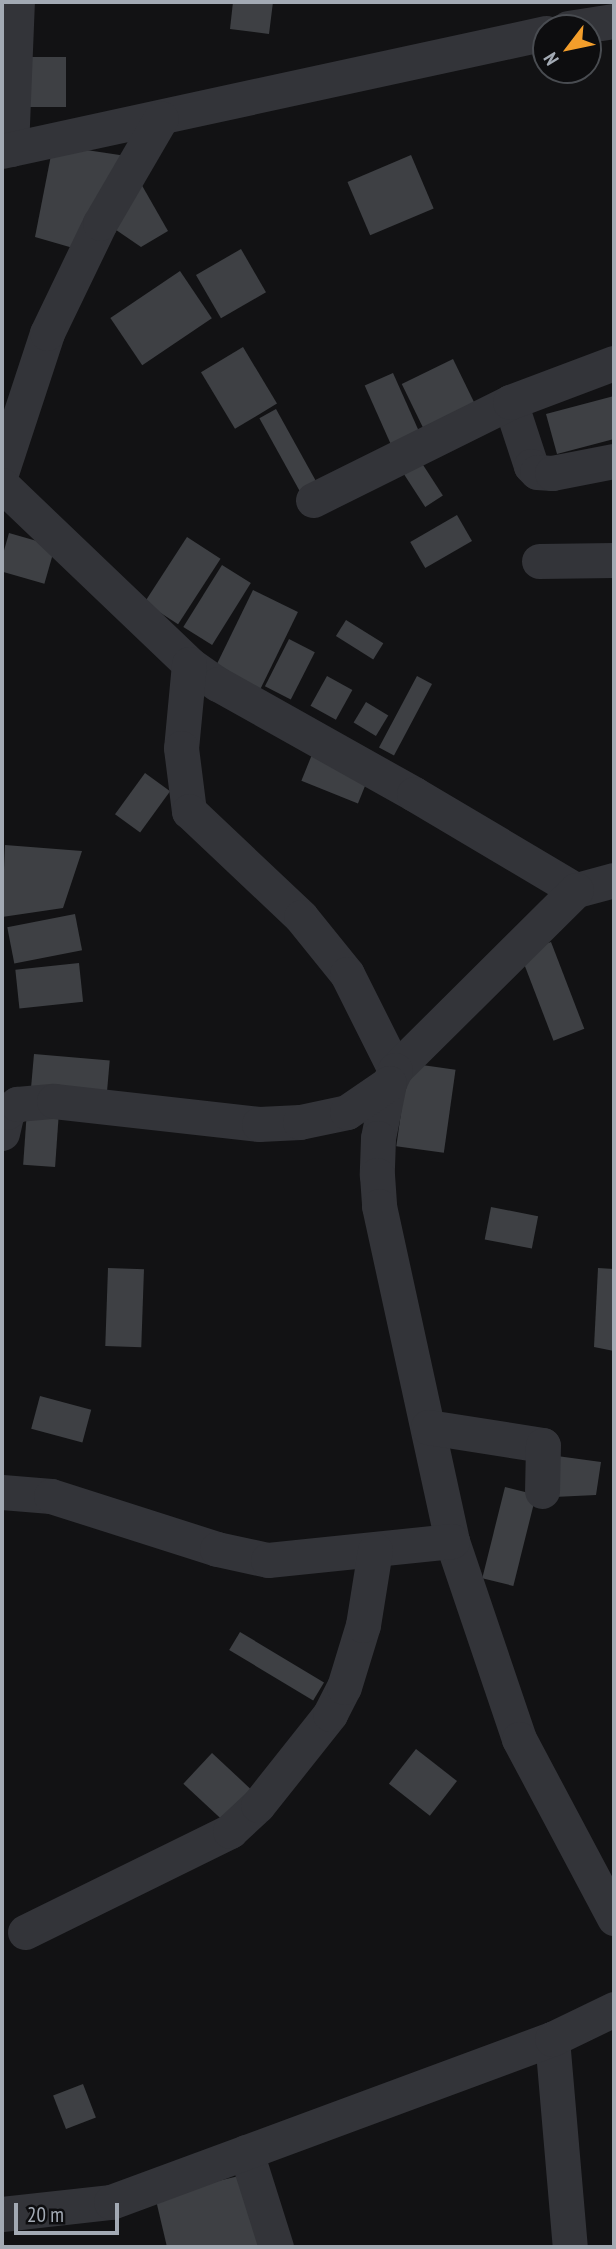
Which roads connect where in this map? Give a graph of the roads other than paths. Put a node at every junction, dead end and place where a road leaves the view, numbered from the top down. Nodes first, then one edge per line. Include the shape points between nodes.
1 (17, 2) edge
2 (532, 36) edge
3 (160, 118) junction
4 (6, 150) edge
5 (614, 363) edge
6 (510, 402) junction
7 (614, 461) edge
8 (2, 470) edge
9 (2, 485) edge
10 (313, 500) dead end
11 (614, 560) edge
12 (539, 561) dead end
13 (189, 664) junction
14 (614, 880) edge
15 (576, 890) junction
16 (392, 1076) junction
17 (2, 1133) edge
18 (428, 1427) junction
19 (2, 1492) edge
20 (541, 1492) dead end
21 (452, 1541) junction
22 (375, 1550) junction
23 (614, 1918) edge
24 (25, 1933) dead end
25 (614, 2009) edge
26 (552, 2039) junction
27 (246, 2152) junction
28 (2, 2214) edge
29 (276, 2247) edge
30 (570, 2247) edge

1 - 4 street
2 - 3 street
3 - 4 street
3 - 8 street via 100,223 47,333
5 - 6 street
6 - 7 street via 537,472
6 - 10 street
9 - 13 street
11 - 12 street
13 - 15 street
13 - 16 street via 181,748 189,811 301,917 347,974
14 - 15 street
15 - 16 street
16 - 17 street via 347,1112 300,1122 259,1124 54,1101 17,1104 7,1112
16 - 18 street via 378,1138 379,1206
18 - 20 street via 543,1445
18 - 21 street
19 - 22 street via 51,1496 260,1559
21 - 22 street
21 - 23 street via 519,1739
22 - 24 street via 363,1625 344,1687 330,1714 258,1805 230,1831
25 - 26 street
26 - 27 street
26 - 30 street
27 - 28 street via 111,2202
27 - 29 street

